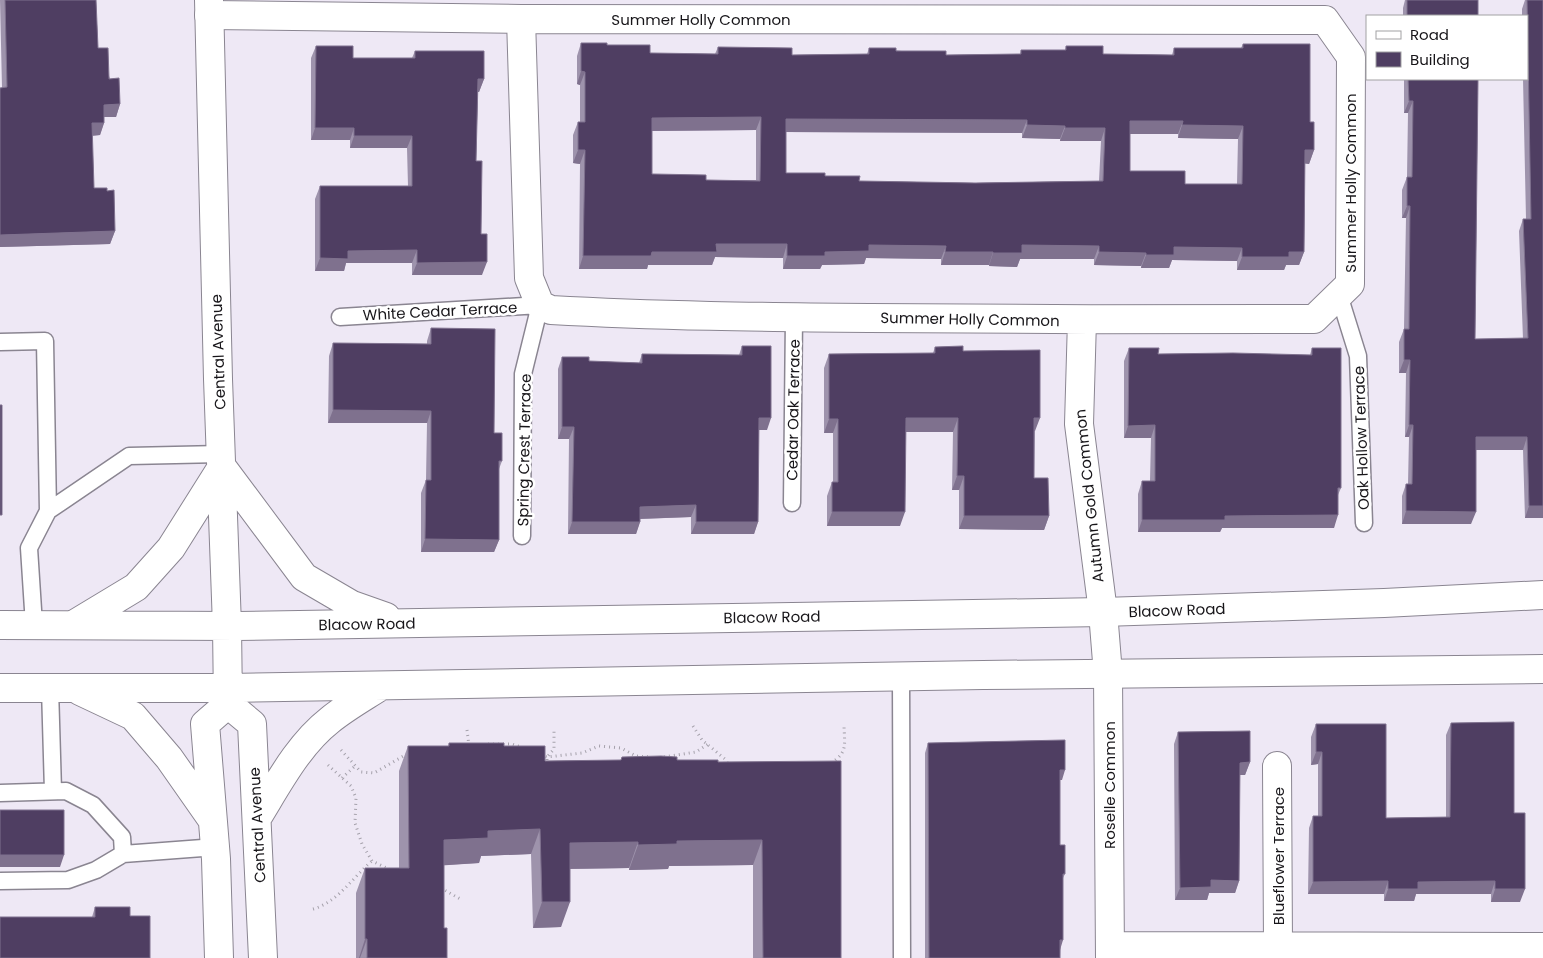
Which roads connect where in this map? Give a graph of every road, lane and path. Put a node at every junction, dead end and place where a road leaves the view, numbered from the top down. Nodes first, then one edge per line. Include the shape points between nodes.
1 (209, 7) edge
2 (522, 19) junction
3 (1339, 295) junction
4 (540, 305) junction
5 (340, 317) dead end
6 (794, 317) junction
7 (1082, 320) junction
8 (0, 342) edge
9 (221, 461) junction
10 (792, 503) dead end
11 (48, 511) junction
12 (1364, 523) dead end
13 (522, 536) dead end
14 (1543, 595) edge
15 (1102, 612) junction
16 (404, 623) junction
17 (0, 625) edge
18 (34, 625) junction
19 (73, 625) junction
20 (228, 626) junction
21 (1543, 669) edge
22 (1108, 674) junction
23 (902, 677) junction
24 (381, 686) junction
25 (0, 688) edge
26 (62, 688) junction
27 (228, 696) junction
28 (844, 724) dead end
29 (693, 726) dead end
30 (554, 728) dead end
31 (467, 730) dead end
32 (708, 744) junction
33 (484, 745) edge
34 (339, 748) dead end
35 (462, 749) edge
36 (530, 750) edge
37 (409, 753) edge
38 (538, 754) edge
39 (548, 757) junction
40 (651, 757) edge
41 (659, 757) edge
42 (325, 762) dead end
43 (828, 765) edge
44 (355, 766) junction
45 (1277, 766) dead end
46 (548, 767) edge
47 (730, 770) edge
48 (342, 778) junction
49 (53, 791) junction
50 (0, 793) edge
51 (257, 818) junction
52 (214, 834) junction
53 (123, 854) junction
54 (372, 861) junction
55 (394, 872) edge
56 (0, 881) edge
57 (437, 885) edge
58 (462, 900) dead end
59 (313, 909) dead end
60 (1278, 946) junction
61 (1543, 947) edge
62 (1110, 952) edge
63 (219, 958) edge
64 (263, 958) edge
65 (902, 958) edge

1 - 2 main road, Summer Holly Common
1 - 9 main road, Central Avenue
2 - 3 main road, Summer Holly Common via 1325,20 1351,57 1350,284
2 - 4 main road via 529,278
3 - 7 main road, Summer Holly Common via 1314,319
3 - 12 lane, Oak Hollow Terrace via 1358,356
4 - 5 lane, White Cedar Terrace
4 - 6 main road, Summer Holly Common via 551,310 629,314
4 - 13 lane, Spring Crest Terrace via 523,374
6 - 7 main road, Summer Holly Common
6 - 10 lane, Cedar Oak Terrace
7 - 15 main road, Autumn Gold Common via 1079,424
8 - 11 lane via 45,341
9 - 11 lane via 129,456
9 - 16 main road via 304,577 352,606
9 - 19 main road via 171,548 136,586
9 - 20 main road, Central Avenue
11 - 18 lane via 29,548
14 - 15 main road, Blacow Road
15 - 16 main road, Blacow Road
15 - 22 main road, Roselle Common
16 - 20 main road, Blacow Road
17 - 18 main road, Blacow Road
18 - 19 main road, Blacow Road
19 - 20 main road, Blacow Road
20 - 27 main road, Central Avenue
21 - 22 main road
22 - 23 main road
22 - 62 main road, Roselle Common
23 - 24 main road
23 - 65 lane
24 - 27 main road
24 - 51 main road via 329,720 295,757
25 - 26 main road
26 - 27 main road
26 - 49 lane
26 - 52 main road via 133,716 169,758
27 - 51 main road, Central Avenue via 252,724
27 - 52 main road via 205,724
28 - 43 path via 841,757
29 - 32 path
30 - 39 path via 554,749
31 - 35 path via 470,750
32 - 41 path via 696,752
32 - 47 path via 725,759
33 - 36 path via 512,744
34 - 44 path
37 - 44 path via 374,773 361,772
38 - 39 path
39 - 40 path via 582,753 599,746 621,748 636,756
39 - 46 path
42 - 48 path
44 - 48 path
45 - 60 main road, Blueflower Terrace
48 - 54 path via 351,786 356,798 355,823
49 - 50 lane
49 - 53 lane via 66,791 93,805 122,837
51 - 64 main road, Central Avenue
52 - 53 lane
52 - 63 main road
53 - 56 lane via 96,870 68,880
54 - 55 path
54 - 59 path via 336,897
57 - 58 path
60 - 61 main road
60 - 62 main road

